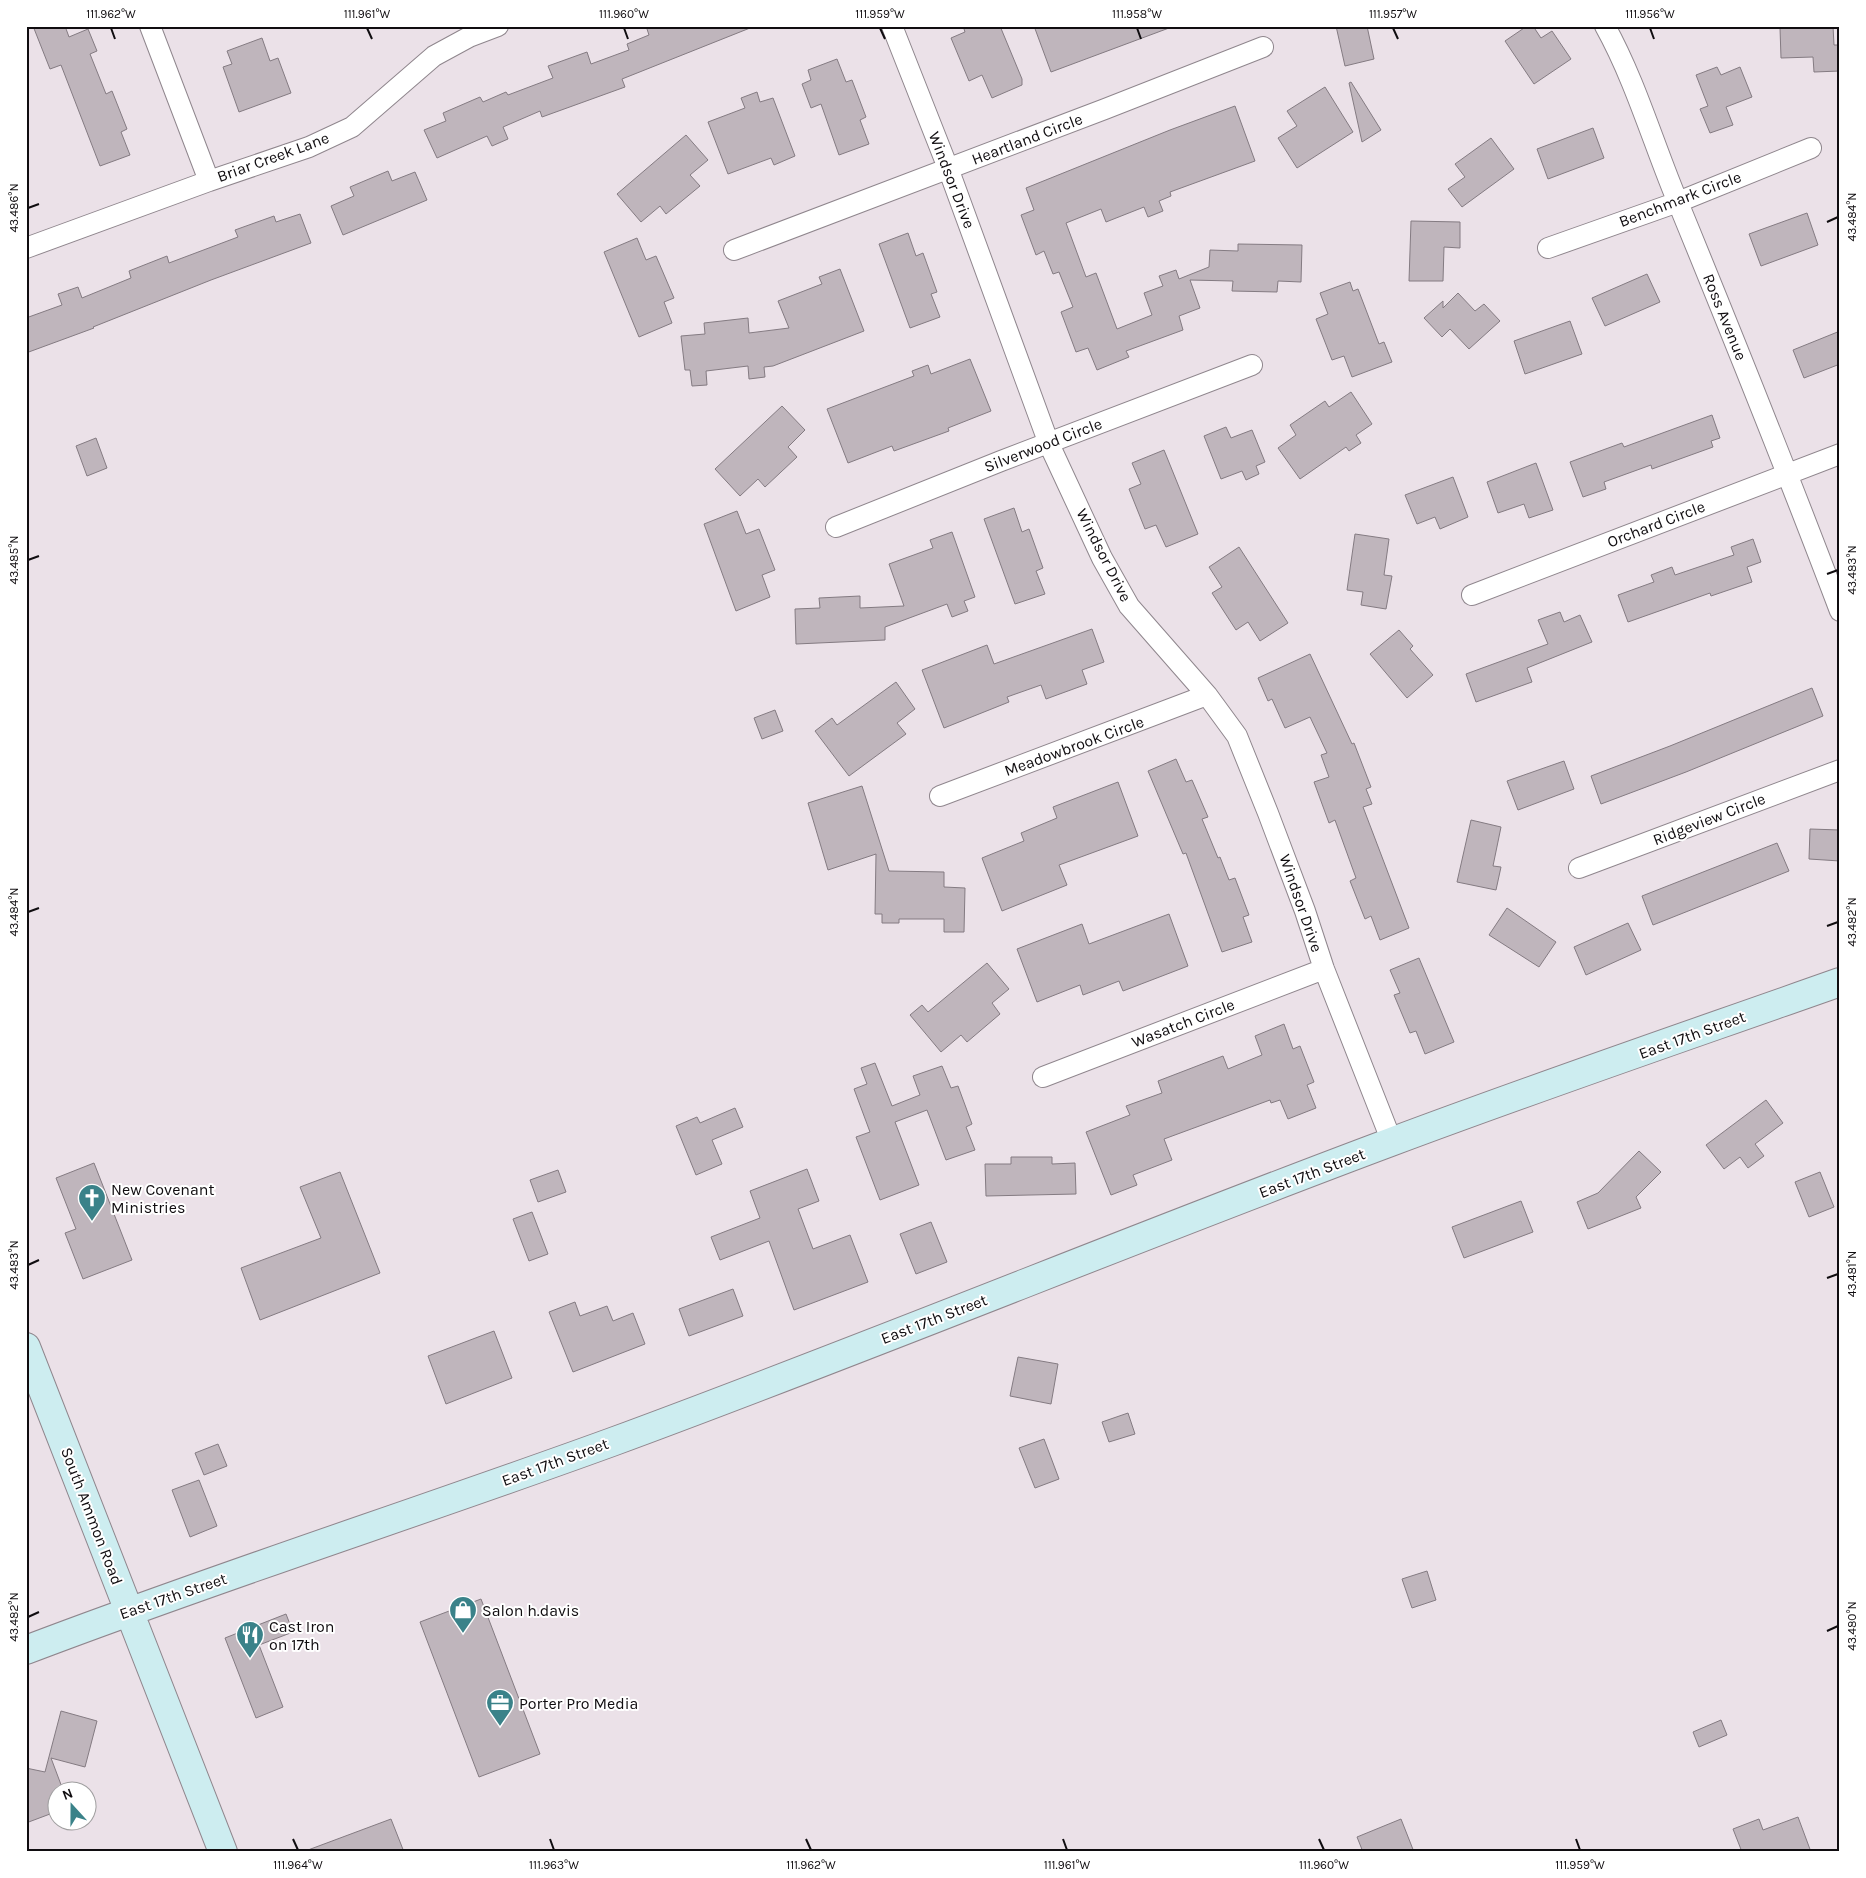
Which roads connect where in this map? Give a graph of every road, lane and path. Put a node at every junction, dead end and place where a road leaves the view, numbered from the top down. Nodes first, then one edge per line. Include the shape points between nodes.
1 (150, 26) edge
2 (498, 26) edge
3 (892, 26) edge
4 (1605, 26) edge
5 (466, 32) edge
6 (1263, 47) dead end
7 (1811, 148) dead end
8 (948, 168) junction
9 (209, 181) junction
10 (1678, 202) junction
11 (26, 248) edge
12 (1548, 248) dead end
13 (734, 250) dead end
14 (1252, 365) dead end
15 (1050, 444) junction
16 (1840, 454) edge
17 (1788, 474) junction
18 (836, 527) dead end
19 (1472, 594) dead end
20 (1840, 611) edge
21 (1207, 695) junction
22 (1840, 770) edge
23 (940, 796) dead end
24 (1579, 868) dead end
25 (1324, 969) junction
26 (1840, 982) edge
27 (1043, 1077) dead end
28 (1392, 1142) junction
29 (26, 1347) edge
30 (128, 1611) junction
31 (26, 1650) edge
32 (223, 1852) edge

1 - 9 street
2 - 5 street, Briar Creek Lane
3 - 8 street, Windsor Drive
4 - 10 street, Ross Avenue via 1618,50
5 - 9 street, Briar Creek Lane via 352,127 309,147
6 - 8 street, Heartland Circle
7 - 10 street, Benchmark Circle
8 - 13 street, Heartland Circle
8 - 15 street, Windsor Drive
9 - 11 street, Briar Creek Lane
10 - 12 street, Benchmark Circle
10 - 17 street, Ross Avenue
14 - 15 street, Silverwood Circle
15 - 18 street, Silverwood Circle
15 - 21 street, Windsor Drive via 1102,558 1129,606
16 - 17 street, Orchard Circle
17 - 19 street, Orchard Circle
17 - 20 street, Ross Avenue
21 - 23 street, Meadowbrook Circle
21 - 25 street, Windsor Drive via 1237,736 1272,822
22 - 24 street, Ridgeview Circle
25 - 27 street, Wasatch Circle
25 - 28 street, Windsor Drive
26 - 28 main road, East 17th Street
28 - 30 main road, East 17th Street via 614,1441
29 - 30 main road, South Ammon Road
30 - 31 main road, East 17th Street
30 - 32 main road, South Ammon Road

